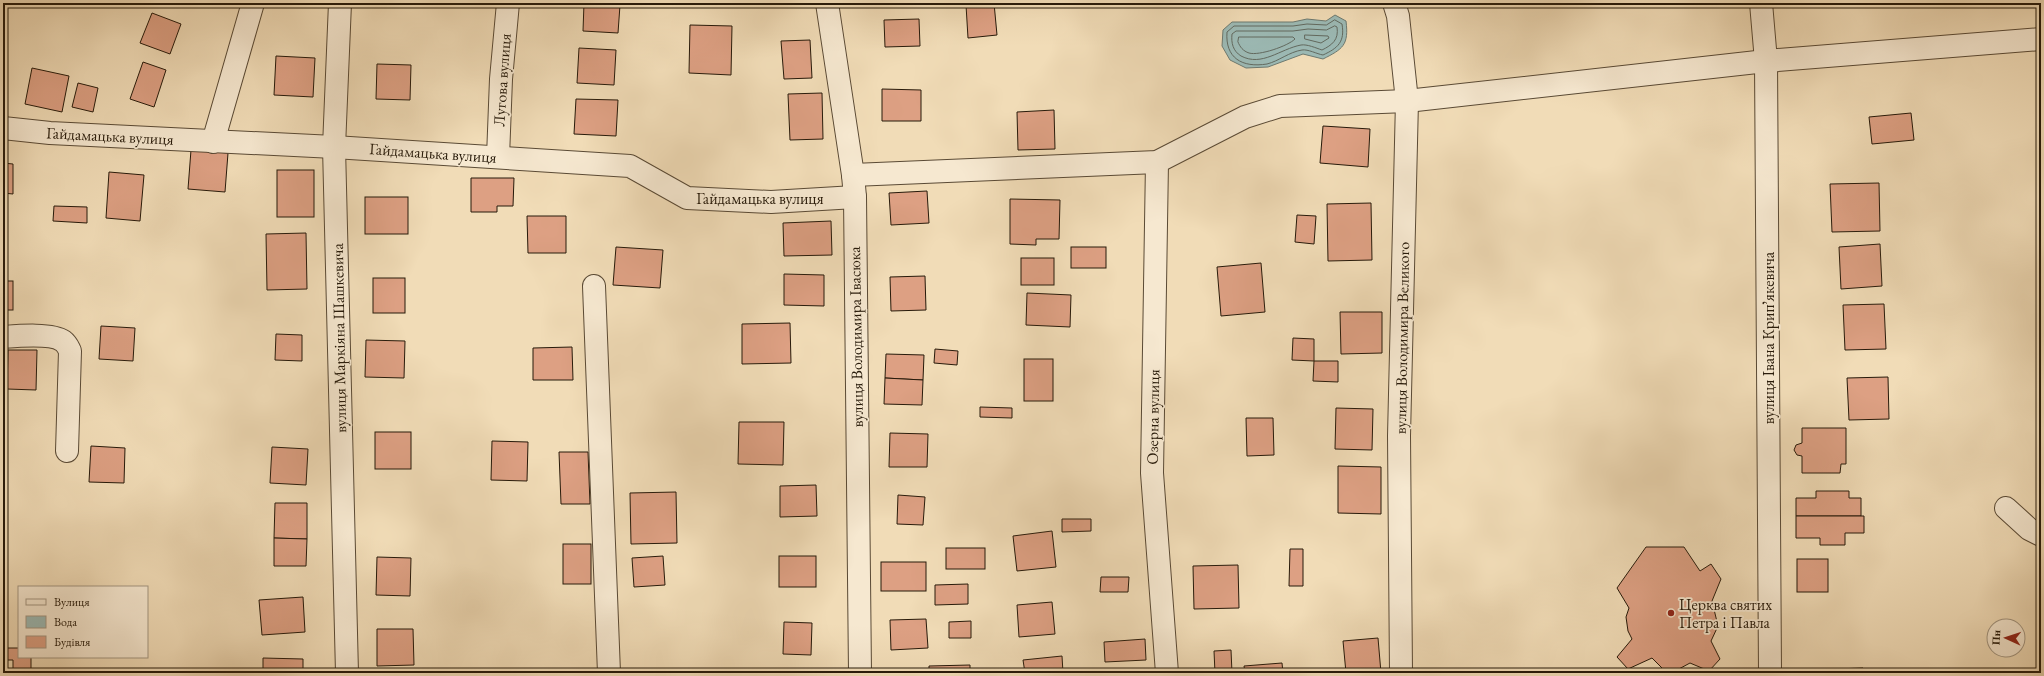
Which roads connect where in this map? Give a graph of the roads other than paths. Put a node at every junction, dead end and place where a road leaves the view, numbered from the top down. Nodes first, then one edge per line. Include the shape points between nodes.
1 (253, 3) edge
2 (340, 3) edge
3 (508, 3) edge
4 (827, 3) edge
5 (1394, 3) edge
6 (1761, 3) edge
7 (2041, 39) edge
8 (1766, 61) junction
9 (1406, 102) junction
10 (3, 128) edge
11 (213, 142) junction
12 (334, 147) junction
13 (498, 157) junction
14 (1157, 162) junction
15 (854, 175) junction
16 (855, 197) junction
17 (594, 286) dead end
18 (3, 337) edge
19 (68, 451) dead end
20 (2006, 508) dead end
21 (2041, 535) edge
22 (347, 673) edge
23 (610, 673) edge
24 (860, 673) edge
25 (1167, 673) edge
26 (1401, 673) edge
27 (1770, 673) edge

1 - 11 street
2 - 12 street, вулиця Маркіяна Шашкевича
3 - 13 street, Лугова вулиця via 501,79
4 - 15 street, вулиця Володимира Івасюка
5 - 9 street, вулиця Володимира Великого via 1398,16
6 - 8 street, вулиця Івана Крипʼякевича
7 - 8 street
8 - 9 street
8 - 27 street, вулиця Івана Крипʼякевича
9 - 14 street via 1280,106 1245,117
9 - 26 street, вулиця Володимира Великого via 1399,436
10 - 11 street, Гайдамацька вулиця
11 - 12 street, Гайдамацька вулиця
12 - 13 street, Гайдамацька вулиця
12 - 22 street, вулиця Маркіяна Шашкевича
13 - 16 street, Гайдамацька вулиця via 630,166 687,198 771,202
14 - 15 street
14 - 25 street, Озерна вулиця via 1152,473
15 - 16 street, вулиця Володимира Івасюка
16 - 24 street, вулиця Володимира Івасюка
17 - 23 street
18 - 19 street via 49,337 67,344 70,352
20 - 21 street via 2029,529

